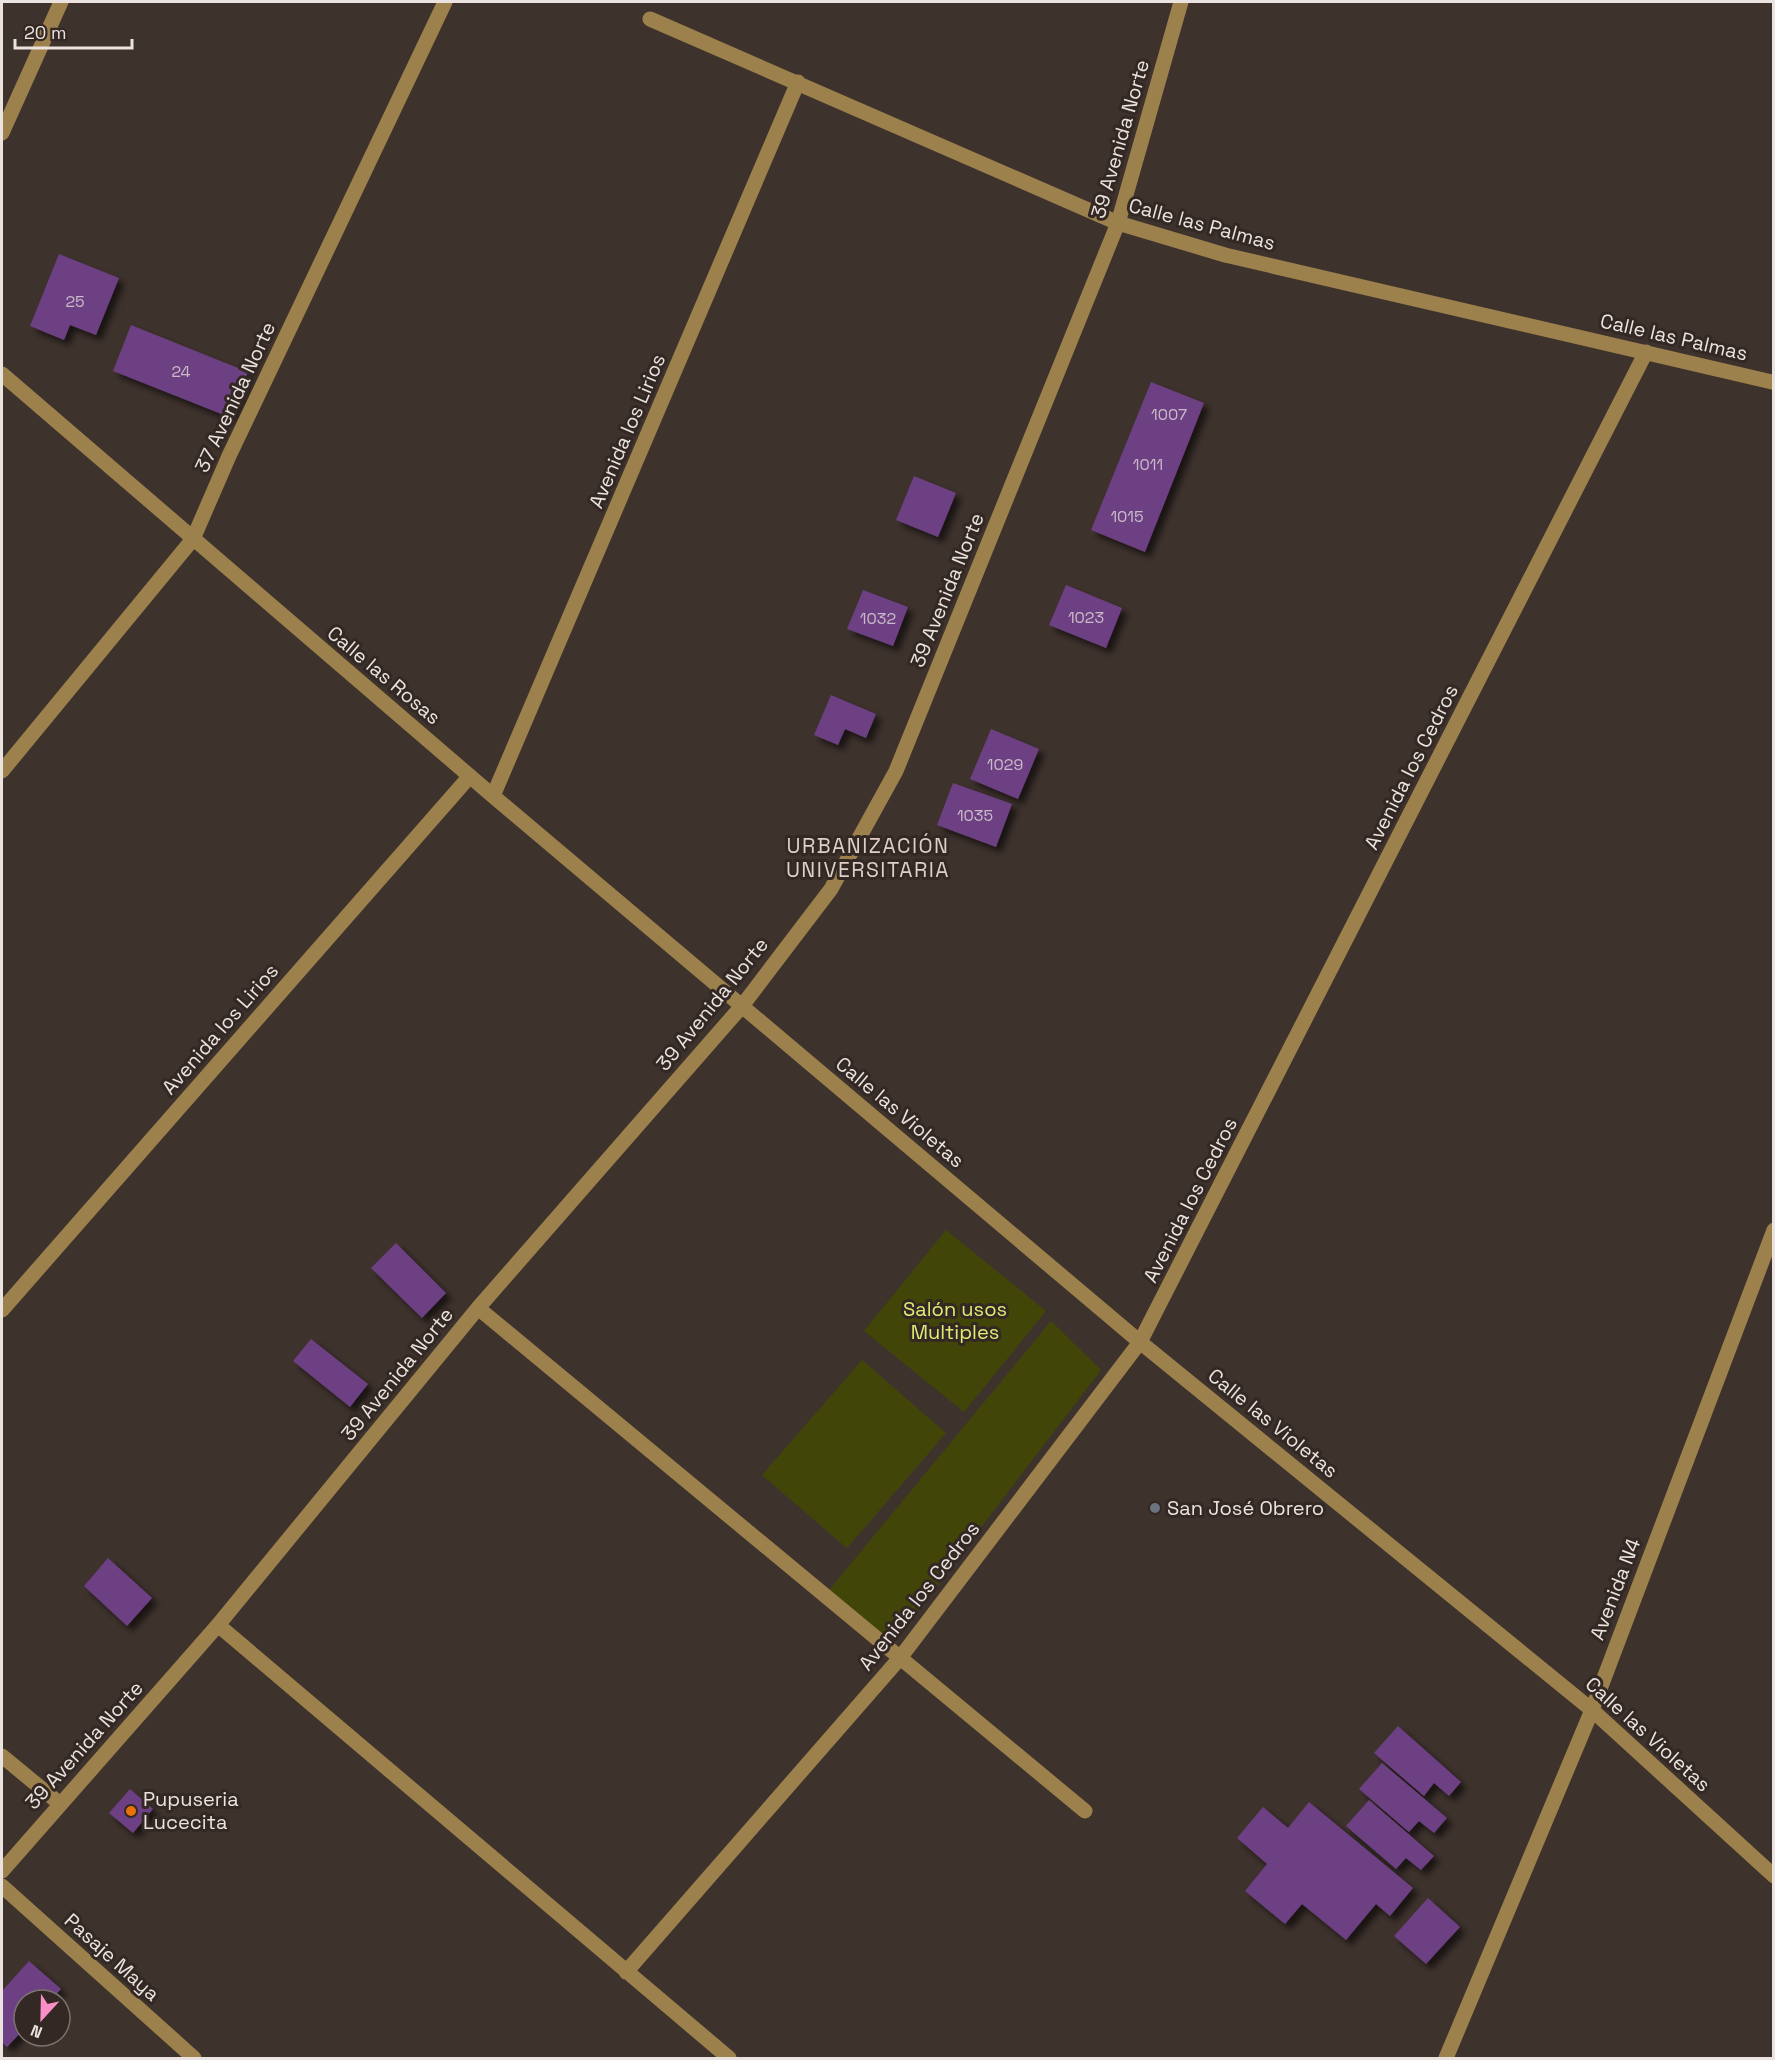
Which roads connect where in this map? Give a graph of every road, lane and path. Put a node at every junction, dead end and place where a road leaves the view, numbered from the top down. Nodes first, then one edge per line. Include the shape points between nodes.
1 (62, 2) edge
2 (445, 2) edge
3 (1181, 2) edge
4 (650, 19) dead end
5 (798, 82) junction
6 (2, 133) edge
7 (1119, 224) junction
8 (1646, 352) junction
9 (2, 374) edge
10 (1772, 382) dead end
11 (193, 539) junction
12 (2, 771) edge
13 (470, 776) junction
14 (493, 796) junction
15 (742, 1006) junction
16 (1773, 1230) edge
17 (478, 1308) junction
18 (2, 1310) edge
19 (1140, 1342) junction
20 (218, 1626) junction
21 (900, 1658) junction
22 (1592, 1710) junction
23 (2, 1756) edge
24 (59, 1803) junction
25 (1085, 1811) dead end
26 (2, 1871) edge
27 (1773, 1876) edge
28 (2, 1886) edge
29 (626, 1972) junction
30 (194, 2058) edge
31 (729, 2058) edge
32 (1446, 2058) edge

1 - 6 street
2 - 11 street, 37 Avenida Norte
3 - 7 street, 39 Avenida Norte
4 - 5 street, Calle las Palmas
5 - 7 street, Calle las Palmas
5 - 14 street, Avenida los Lirios
7 - 8 street, Calle las Palmas via 1225,255
7 - 15 street, 39 Avenida Norte via 896,771 831,889
8 - 10 street, Calle las Palmas
8 - 19 street, Avenida los Cedros
9 - 11 street, Calle las Rosas
11 - 12 street, 37 Avenida Norte
11 - 13 street, Calle las Rosas
13 - 14 street, Calle las Rosas
13 - 18 street, Avenida los Lirios
14 - 15 street, Calle las Rosas
15 - 17 street, 39 Avenida Norte
15 - 19 street, Calle las Violetas
16 - 22 street, Avenida N4
17 - 20 street, 39 Avenida Norte
17 - 21 street
19 - 21 street, Avenida los Cedros
19 - 22 street, Calle las Violetas
20 - 24 street, 39 Avenida Norte
20 - 29 street
21 - 25 street
21 - 29 street, Avenida los Cedros
22 - 27 street, Calle las Violetas
22 - 32 street, Avenida N4
23 - 24 street
24 - 26 street, 39 Avenida Norte
28 - 30 street, Pasaje Maya
29 - 31 street

